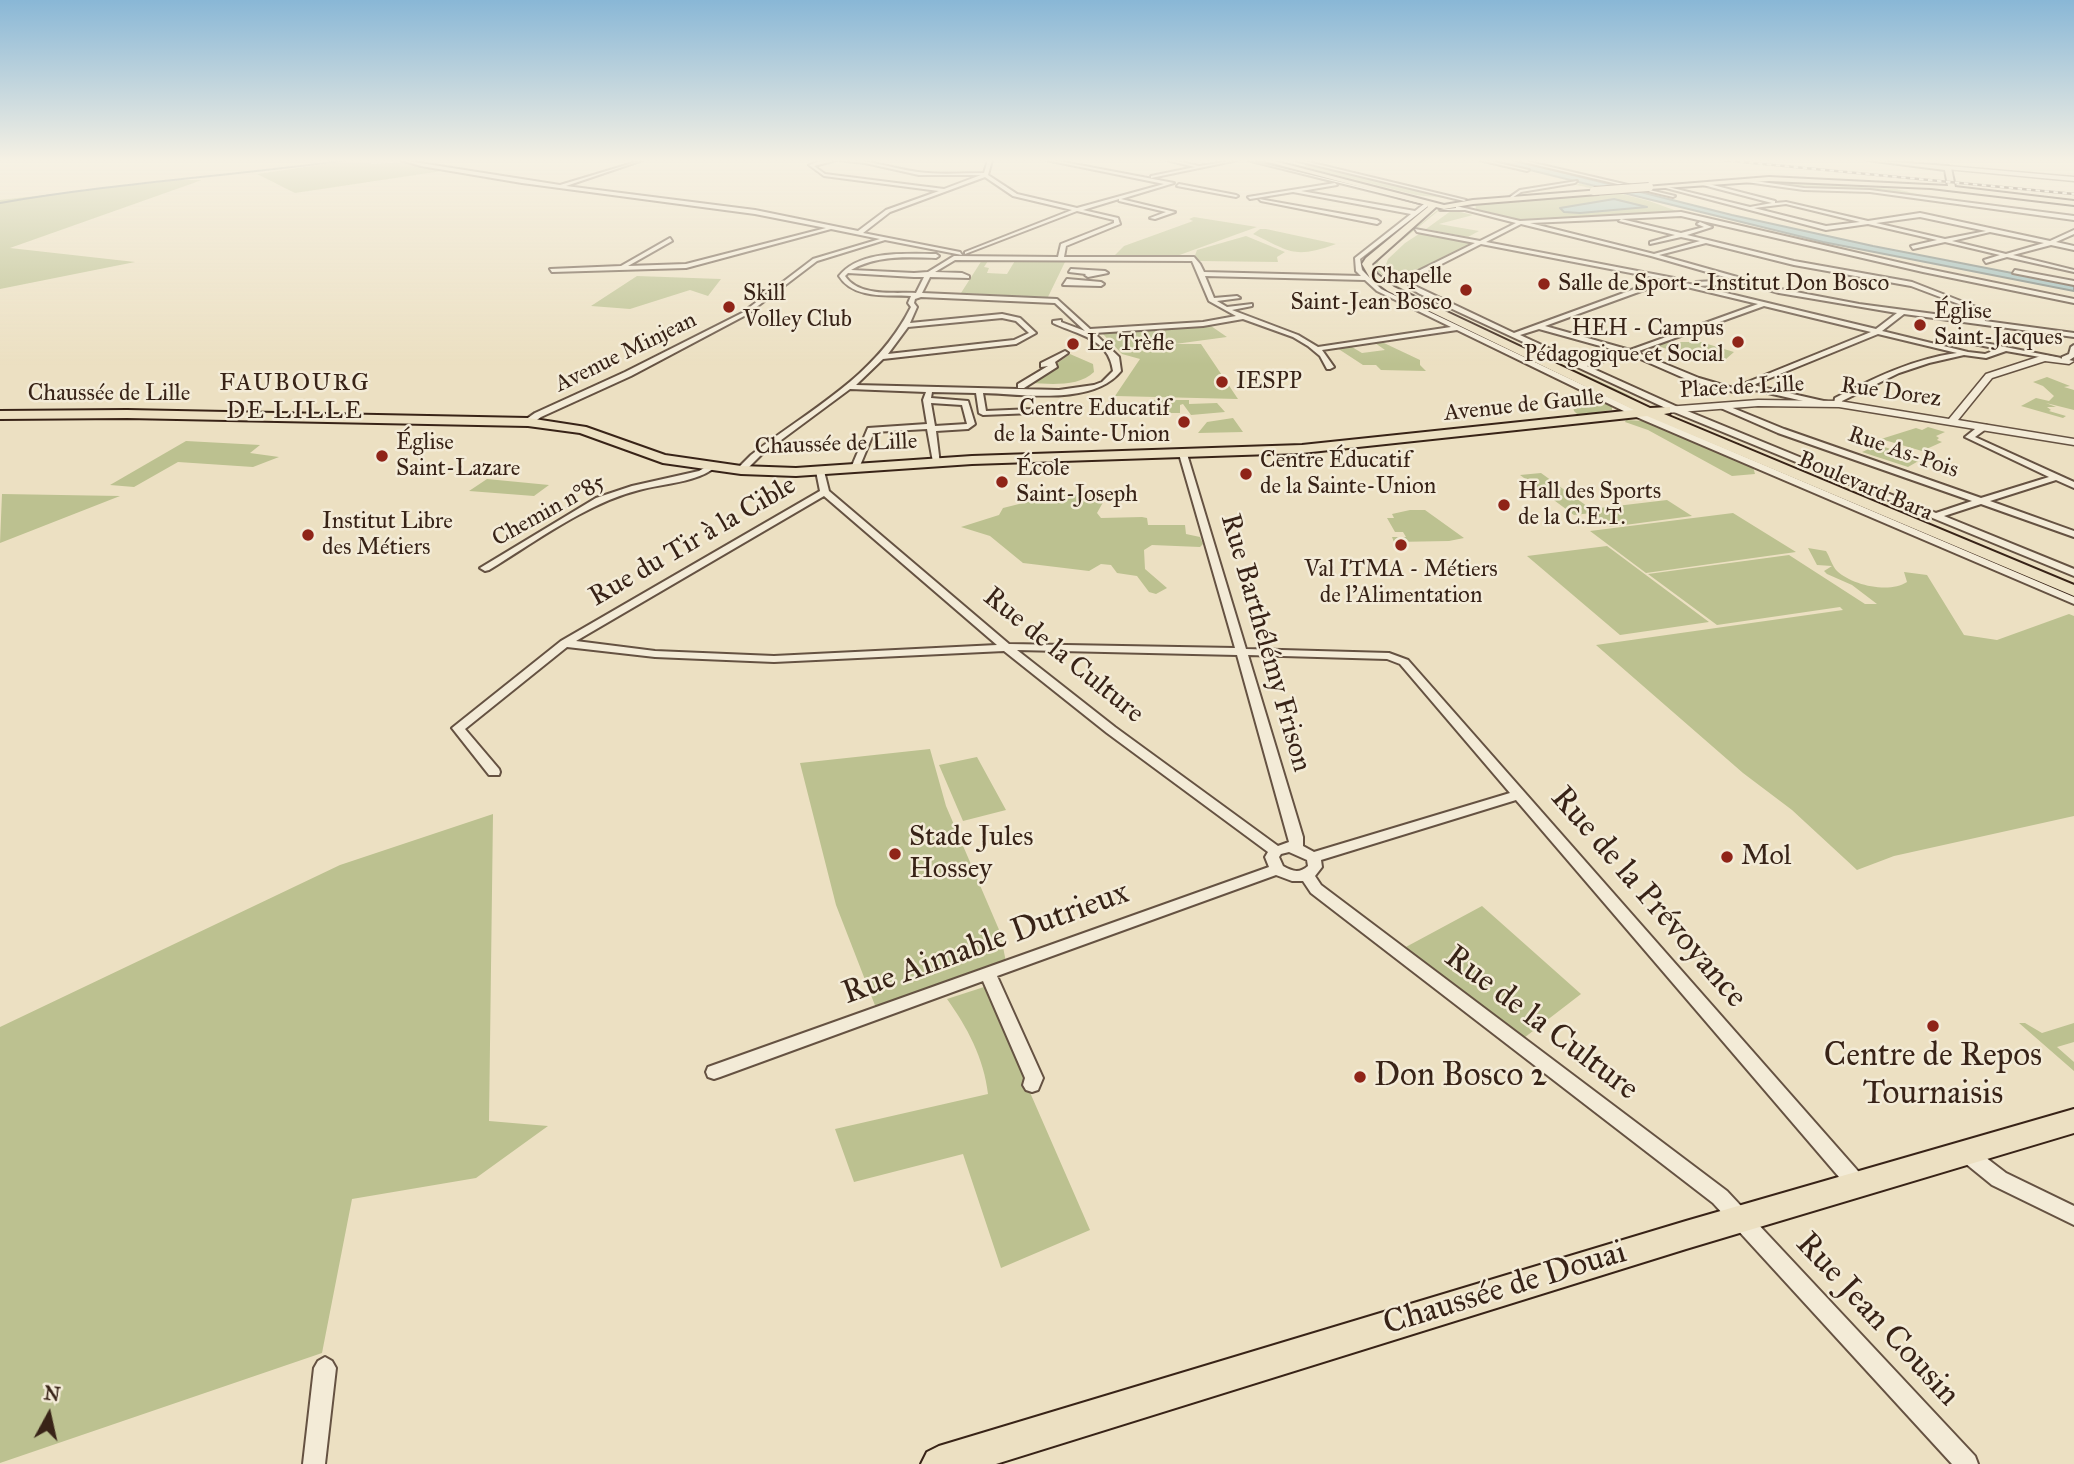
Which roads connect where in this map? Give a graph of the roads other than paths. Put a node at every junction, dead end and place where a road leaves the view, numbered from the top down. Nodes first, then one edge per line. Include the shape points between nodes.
1 (830, 228) edge
2 (865, 228) edge
3 (1031, 228) edge
4 (1106, 228) edge
5 (1389, 228) edge
6 (1391, 228) edge
7 (1392, 228) edge
8 (1410, 228) edge
9 (1508, 228) edge
10 (1546, 228) edge
11 (1655, 228) edge
12 (1705, 228) edge
13 (1746, 228) edge
14 (1893, 228) edge
15 (1982, 228) edge
16 (833, 229) junction
17 (1994, 231) junction
18 (2074, 232) edge
19 (858, 234) junction
20 (1683, 235) junction
21 (670, 240) dead end
22 (885, 240) junction
23 (1708, 241) junction
24 (1944, 241) junction
25 (1479, 242) junction
26 (1652, 243) dead end
27 (2051, 243) junction
28 (1913, 247) dead end
29 (2074, 247) edge
30 (965, 255) junction
31 (1653, 255) junction
32 (953, 256) junction
33 (2008, 256) junction
34 (1061, 257) junction
35 (1078, 257) junction
36 (1558, 257) junction
37 (1108, 258) junction
38 (1194, 259) joint
39 (1986, 261) dead end
40 (1538, 265) dead end
41 (621, 268) junction
42 (552, 270) dead end
43 (1923, 270) junction
44 (845, 271) junction
45 (2073, 271) edge
46 (2015, 272) dead end
47 (1203, 274) junction
48 (928, 275) junction
49 (1069, 275) junction
50 (1388, 277) junction
51 (2064, 277) dead end
52 (1365, 278) junction
53 (1409, 278) junction
54 (1666, 279) junction
55 (1743, 281) junction
56 (2074, 283) edge
57 (1912, 284) junction
58 (1694, 286) junction
59 (918, 296) junction
60 (2074, 296) edge
61 (1237, 298) dead end
62 (1211, 300) junction
63 (1057, 301) junction
64 (2074, 302) edge
65 (1250, 305) dead end
66 (1762, 305) junction
67 (1226, 309) junction
68 (1903, 312) junction
69 (1244, 317) junction
70 (1953, 318) junction
71 (1059, 321) dead end
72 (1982, 321) junction
73 (906, 325) junction
74 (1540, 327) junction
75 (1458, 328) junction
76 (1090, 332) junction
77 (1877, 332) junction
78 (1515, 335) junction
79 (2074, 335) edge
80 (1944, 337) junction
81 (1932, 345) junction
82 (2074, 346) edge
83 (1316, 349) junction
84 (2004, 349) junction
85 (1630, 352) junction
86 (1065, 353) dead end
87 (1968, 354) junction
88 (882, 357) junction
89 (2064, 360) edge
90 (1052, 363) joint
91 (1582, 365) junction
92 (1329, 367) dead end
93 (1748, 386) junction
94 (849, 387) junction
95 (930, 389) junction
96 (1022, 389) junction
97 (979, 391) junction
98 (927, 400) junction
99 (1825, 404) junction
100 (1838, 404) junction
101 (1720, 406) junction
102 (1079, 409) dead end
103 (1658, 412) junction
104 (0, 415) edge
105 (528, 422) junction
106 (1952, 422) junction
107 (1983, 427) junction
108 (931, 428) junction
109 (1386, 442) joint
110 (2074, 442) edge
111 (1183, 453) junction
112 (937, 462) junction
113 (711, 467) junction
114 (855, 468) junction
115 (741, 470) junction
116 (820, 471) junction
117 (2054, 478) junction
118 (2074, 485) edge
119 (825, 492) junction
120 (1982, 501) junction
121 (1935, 516) junction
122 (2074, 534) edge
123 (485, 568) dead end
124 (2074, 573) edge
125 (2074, 580) edge
126 (2074, 591) edge
127 (2074, 601) edge
128 (565, 643) junction
129 (1006, 647) junction
130 (1240, 653) junction
131 (494, 772) dead end
132 (1519, 795) junction
133 (1296, 848) junction
134 (1276, 851) junction
135 (1313, 857) junction
136 (1277, 869) junction
137 (1307, 875) junction
138 (988, 974) junction
139 (713, 1073) dead end
140 (1032, 1086) dead end
141 (2074, 1121) edge
142 (1965, 1153) junction
143 (1858, 1185) junction
144 (2074, 1216) edge
145 (1741, 1219) junction
146 (325, 1368) dead end
147 (314, 1464) edge
148 (939, 1464) edge
149 (1967, 1464) edge

1 - 16 street
2 - 19 street
3 - 30 street
4 - 34 street via 1063,245
5 - 52 street via 1357,258 1356,265
6 - 103 main road via 1369,260 1368,270 1380,282 1604,391
7 - 50 main road via 1381,261
8 - 25 street
9 - 25 street
10 - 31 street
11 - 20 street
12 - 20 street
13 - 43 street
14 - 24 street
15 - 17 street
16 - 19 street
16 - 41 street via 707,262
17 - 24 street
17 - 27 street
18 - 27 street
19 - 22 street
20 - 23 street
20 - 26 street
21 - 41 street
22 - 32 street
22 - 105 street, Avenue Minjean via 815,260 744,314
23 - 31 street
23 - 57 street
24 - 28 street
24 - 33 street
25 - 36 street
25 - 53 street
27 - 29 street
27 - 33 street
30 - 32 street
30 - 34 street
31 - 55 street
32 - 44 street via 880,258
32 - 48 street
33 - 39 street
33 - 45 street
34 - 35 street
35 - 37 street
35 - 49 street
36 - 40 street
36 - 54 street
37 - 38 street
37 - 49 street via 1107,264
38 - 47 street
41 - 42 street
43 - 57 street
43 - 64 street
44 - 48 street
44 - 59 street via 843,280 854,288
45 - 51 street
46 - 56 street
47 - 52 street
47 - 62 street
48 - 48 street via 967,277
48 - 59 street
49 - 63 street
50 - 53 street
50 - 103 main road via 1432,303
52 - 75 street via 1383,292
53 - 78 street via 1412,287 1422,293
54 - 58 street
54 - 74 street
55 - 58 street
55 - 68 street
57 - 72 street via 1974,308
58 - 66 street
59 - 63 street
59 - 73 street via 923,298 921,303 914,307
60 - 64 street
61 - 62 street
62 - 67 street
63 - 76 street
65 - 67 street
66 - 77 street
66 - 85 street
67 - 69 street
68 - 70 street
68 - 77 street
69 - 76 street
69 - 83 street via 1276,327
70 - 72 street
70 - 80 street
71 - 76 street via 1055,322 1079,333
72 - 79 street
73 - 88 street
73 - 88 street via 1002,316 1018,319 1034,333 1016,342
74 - 78 street
74 - 85 street
75 - 83 street
75 - 103 street
76 - 96 street via 1115,357 1117,371 1108,382 1068,392
77 - 81 street
77 - 93 street
78 - 91 street
80 - 81 street
80 - 84 street
81 - 87 street
82 - 89 street via 2072,355
83 - 92 street
84 - 87 street via 1986,356
84 - 89 street
85 - 91 street
85 - 93 street via 1696,380 1734,390
86 - 90 street
87 - 100 street via 1895,371
88 - 94 street
89 - 106 street via 2044,358 1997,372
90 - 96 street
91 - 103 street
93 - 99 street, Place de Lille
94 - 95 street
94 - 115 street
95 - 97 street
95 - 98 street
96 - 97 street
97 - 102 street via 983,412
98 - 108 street
98 - 108 street via 965,402 971,424
99 - 100 street, Rue Dorez
99 - 101 street, Place de Lille
100 - 106 street, Rue Dorez
101 - 103 street, Place de Lille
101 - 120 street, Rue As-Pois
103 - 109 main road, Avenue de Gaulle
103 - 121 street, Boulevard Bara
103 - 125 main road, Boulevard Bara
103 - 126 main road, Boulevard Bara
103 - 127 street, Boulevard Bara
104 - 105 main road, Chaussée de Lille
105 - 113 main road, Chaussée de Lille via 582,430 650,456
106 - 107 street, Rue Dorez
107 - 110 street, Rue Dorez
107 - 117 street via 1969,437
108 - 112 street
108 - 114 street via 869,431
109 - 111 main road, Chaussée de Lille
111 - 112 main road, Chaussée de Lille
111 - 130 street, Rue Barthélémy Frison
112 - 114 main road, Chaussée de Lille
113 - 115 main road, Chaussée de Lille
113 - 123 street, Chemin n°85 via 599,500
114 - 116 main road, Chaussée de Lille
115 - 116 main road, Chaussée de Lille
116 - 119 street, Rue du Tir à la Cible
117 - 118 street
117 - 120 street
119 - 128 street, Rue du Tir à la Cible
119 - 129 street, Rue de la Culture
120 - 121 street
120 - 122 street, Rue As-Pois
121 - 124 street, Boulevard Bara
128 - 129 street via 655,654 774,659
128 - 131 street, Rue du Tir à la Cible via 458,728
129 - 130 street
129 - 134 street, Rue de la Culture
130 - 132 street, Rue de la Prévoyance via 1337,653 1389,656 1404,662
130 - 133 street, Rue Barthélémy Frison
132 - 135 street
132 - 143 street, Rue de la Prévoyance
133 - 134 street
133 - 135 street
134 - 136 street via 1273,863
135 - 137 street via 1315,867
136 - 137 street via 1292,876
136 - 138 street, Rue Aimable Dutrieux
137 - 145 street, Rue de la Culture via 1316,889 1720,1197
138 - 139 street, Rue Aimable Dutrieux
138 - 140 street via 1034,1078
141 - 142 main road, Chaussée de Douai
142 - 143 main road, Chaussée de Douai
142 - 144 street via 1999,1179
143 - 145 main road, Chaussée de Douai
145 - 148 main road, Chaussée de Douai
145 - 149 street, Rue Jean Cousin
146 - 147 street

